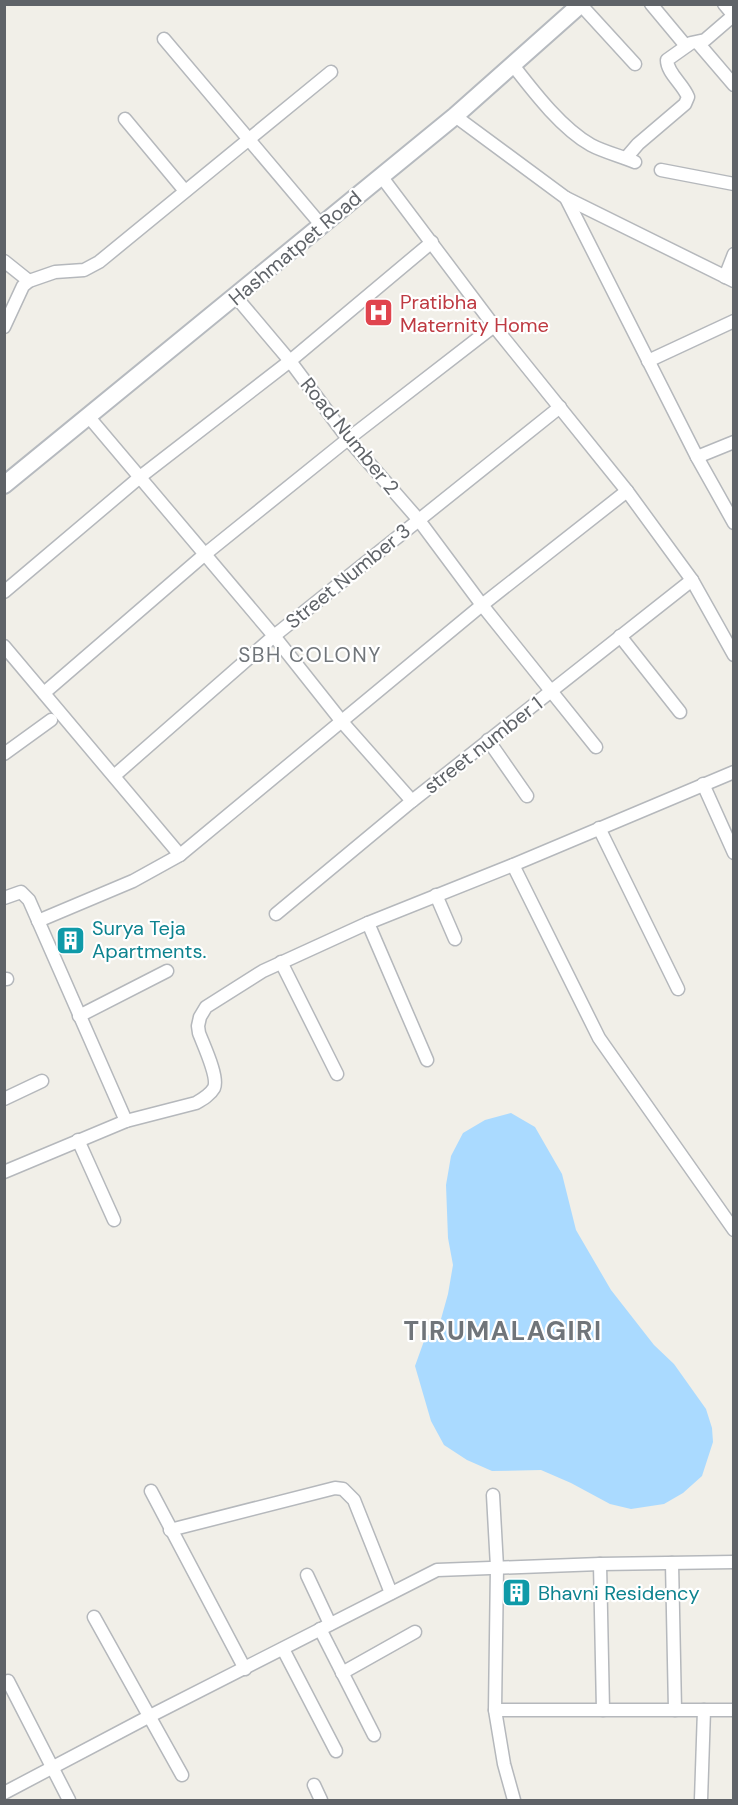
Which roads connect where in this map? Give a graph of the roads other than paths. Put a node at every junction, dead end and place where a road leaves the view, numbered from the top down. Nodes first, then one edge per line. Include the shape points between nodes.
1 (651, 4) edge
2 (724, 4) edge
3 (581, 5) edge
4 (733, 15) edge
5 (164, 39) dead end
6 (692, 44) junction
7 (512, 64) junction
8 (635, 64) dead end
9 (330, 72) dead end
10 (734, 85) edge
11 (455, 116) junction
12 (125, 119) dead end
13 (249, 140) junction
14 (661, 170) dead end
15 (381, 176) junction
16 (734, 184) edge
17 (185, 191) junction
18 (566, 198) junction
19 (322, 226) junction
20 (432, 242) junction
21 (734, 254) edge
22 (4, 261) edge
23 (729, 278) edge
24 (30, 281) junction
25 (236, 297) junction
26 (734, 321) edge
27 (494, 326) junction
28 (4, 327) edge
29 (290, 361) junction
30 (648, 361) junction
31 (560, 407) junction
32 (88, 416) junction
33 (348, 439) junction
34 (734, 442) edge
35 (697, 457) junction
36 (140, 477) junction
37 (4, 485) edge
38 (627, 491) junction
39 (418, 519) junction
40 (734, 522) edge
41 (204, 555) junction
42 (692, 580) junction
43 (4, 592) edge
44 (482, 605) junction
45 (274, 636) junction
46 (620, 636) junction
47 (4, 646) edge
48 (734, 655) edge
49 (551, 691) junction
50 (44, 693) junction
51 (680, 712) dead end
52 (51, 720) dead end
53 (343, 723) junction
54 (488, 740) junction
55 (596, 747) dead end
56 (4, 754) edge
57 (734, 772) edge
58 (114, 776) junction
59 (703, 784) junction
60 (527, 796) dead end
61 (412, 801) junction
62 (599, 828) junction
63 (734, 853) edge
64 (180, 855) junction
65 (513, 865) junction
66 (436, 895) junction
67 (4, 898) edge
68 (276, 914) dead end
69 (38, 921) junction
70 (368, 923) junction
71 (455, 939) dead end
72 (281, 962) junction
73 (167, 971) dead end
74 (678, 989) dead end
75 (79, 1016) junction
76 (427, 1060) dead end
77 (337, 1074) dead end
78 (42, 1081) dead end
79 (4, 1099) edge
80 (126, 1121) junction
81 (78, 1140) junction
82 (4, 1172) edge
83 (114, 1220) dead end
84 (734, 1230) edge
85 (151, 1491) dead end
86 (493, 1495) dead end
87 (170, 1530) junction
88 (734, 1562) edge
89 (672, 1563) junction
90 (600, 1564) junction
91 (497, 1567) junction
92 (307, 1575) dead end
93 (391, 1593) junction
94 (94, 1617) dead end
95 (325, 1626) junction
96 (415, 1632) dead end
97 (283, 1648) junction
98 (245, 1669) junction
99 (342, 1673) junction
100 (8, 1682) dead end
101 (495, 1710) junction
102 (603, 1710) junction
103 (675, 1710) junction
104 (704, 1710) junction
105 (734, 1710) edge
106 (150, 1716) junction
107 (374, 1735) dead end
108 (336, 1750) dead end
109 (52, 1767) junction
110 (182, 1775) dead end
111 (314, 1785) dead end
112 (4, 1793) edge
113 (69, 1800) edge
114 (321, 1800) edge
115 (514, 1800) edge
116 (701, 1800) edge

1 - 6 street
2 - 4 street
3 - 7 main road, Hashmatpet Road
3 - 8 street
4 - 6 street via 705,40
5 - 13 street
6 - 7 street via 667,60 685,89 685,104 638,144 631,160 590,144 564,124
6 - 10 street
7 - 11 main road, Hashmatpet Road
9 - 13 street
11 - 15 main road, Hashmatpet Road
11 - 18 street
12 - 17 street
13 - 17 street
13 - 19 street
14 - 16 street
15 - 19 main road, Hashmatpet Road
15 - 20 street
17 - 24 street via 99,262 84,270 55,272
18 - 23 street
18 - 30 street
19 - 25 main road, Hashmatpet Road
20 - 27 street
20 - 29 street
21 - 23 street
22 - 24 street
24 - 28 street via 23,286
25 - 29 street, Road Number 2
25 - 32 main road, Hashmatpet Road
26 - 30 street
27 - 31 street
27 - 33 street
29 - 33 street, Road Number 2
29 - 36 street
30 - 35 street
31 - 38 street
31 - 39 street, Street Number 3
32 - 36 street
32 - 37 main road, Hashmatpet Road
33 - 39 street, Road Number 2
33 - 41 street
34 - 35 street
35 - 40 street
36 - 41 street
36 - 43 street
38 - 42 street
38 - 44 street
39 - 44 street, Road Number 2
39 - 45 street, Street Number 3
41 - 45 street
41 - 50 street
42 - 46 street, street number 1
42 - 48 street
44 - 49 street, Road Number 2
44 - 53 street
45 - 53 street
45 - 58 street, Street Number 3
46 - 49 street, street number 1
46 - 51 street
47 - 50 street
49 - 54 street, street number 1
49 - 55 street, Road Number 2
50 - 58 street
52 - 56 street
53 - 61 street
53 - 64 street
54 - 60 street
54 - 61 street, street number 1
57 - 59 street
58 - 64 street
59 - 62 street
59 - 63 street
61 - 68 street, street number 1
62 - 65 street
62 - 74 street
64 - 69 street via 133,881
65 - 66 street
65 - 84 street via 599,1038
66 - 70 street
66 - 71 street
67 - 69 street via 21,892 30,900
69 - 75 street
70 - 72 street
70 - 76 street
72 - 77 street
72 - 80 street via 206,1007 200,1017 199,1033 216,1081 213,1090 196,1103
73 - 75 street
75 - 80 street
78 - 79 street
80 - 81 street
81 - 82 street
81 - 83 street
85 - 87 street
86 - 91 street
87 - 93 street via 335,1488 344,1489 354,1500
87 - 98 street
88 - 89 street
89 - 90 street
89 - 103 street
90 - 91 street
90 - 102 street
91 - 93 street via 437,1570
91 - 101 street
92 - 95 street
93 - 95 street
94 - 106 street
95 - 97 street
95 - 99 street
96 - 99 street
97 - 98 street
97 - 108 street
98 - 106 street
99 - 107 street
100 - 109 street
101 - 102 street
101 - 115 street
102 - 103 street
103 - 104 street
104 - 105 street
104 - 116 street
106 - 109 street
106 - 110 street
109 - 112 street
109 - 113 street
111 - 114 street

